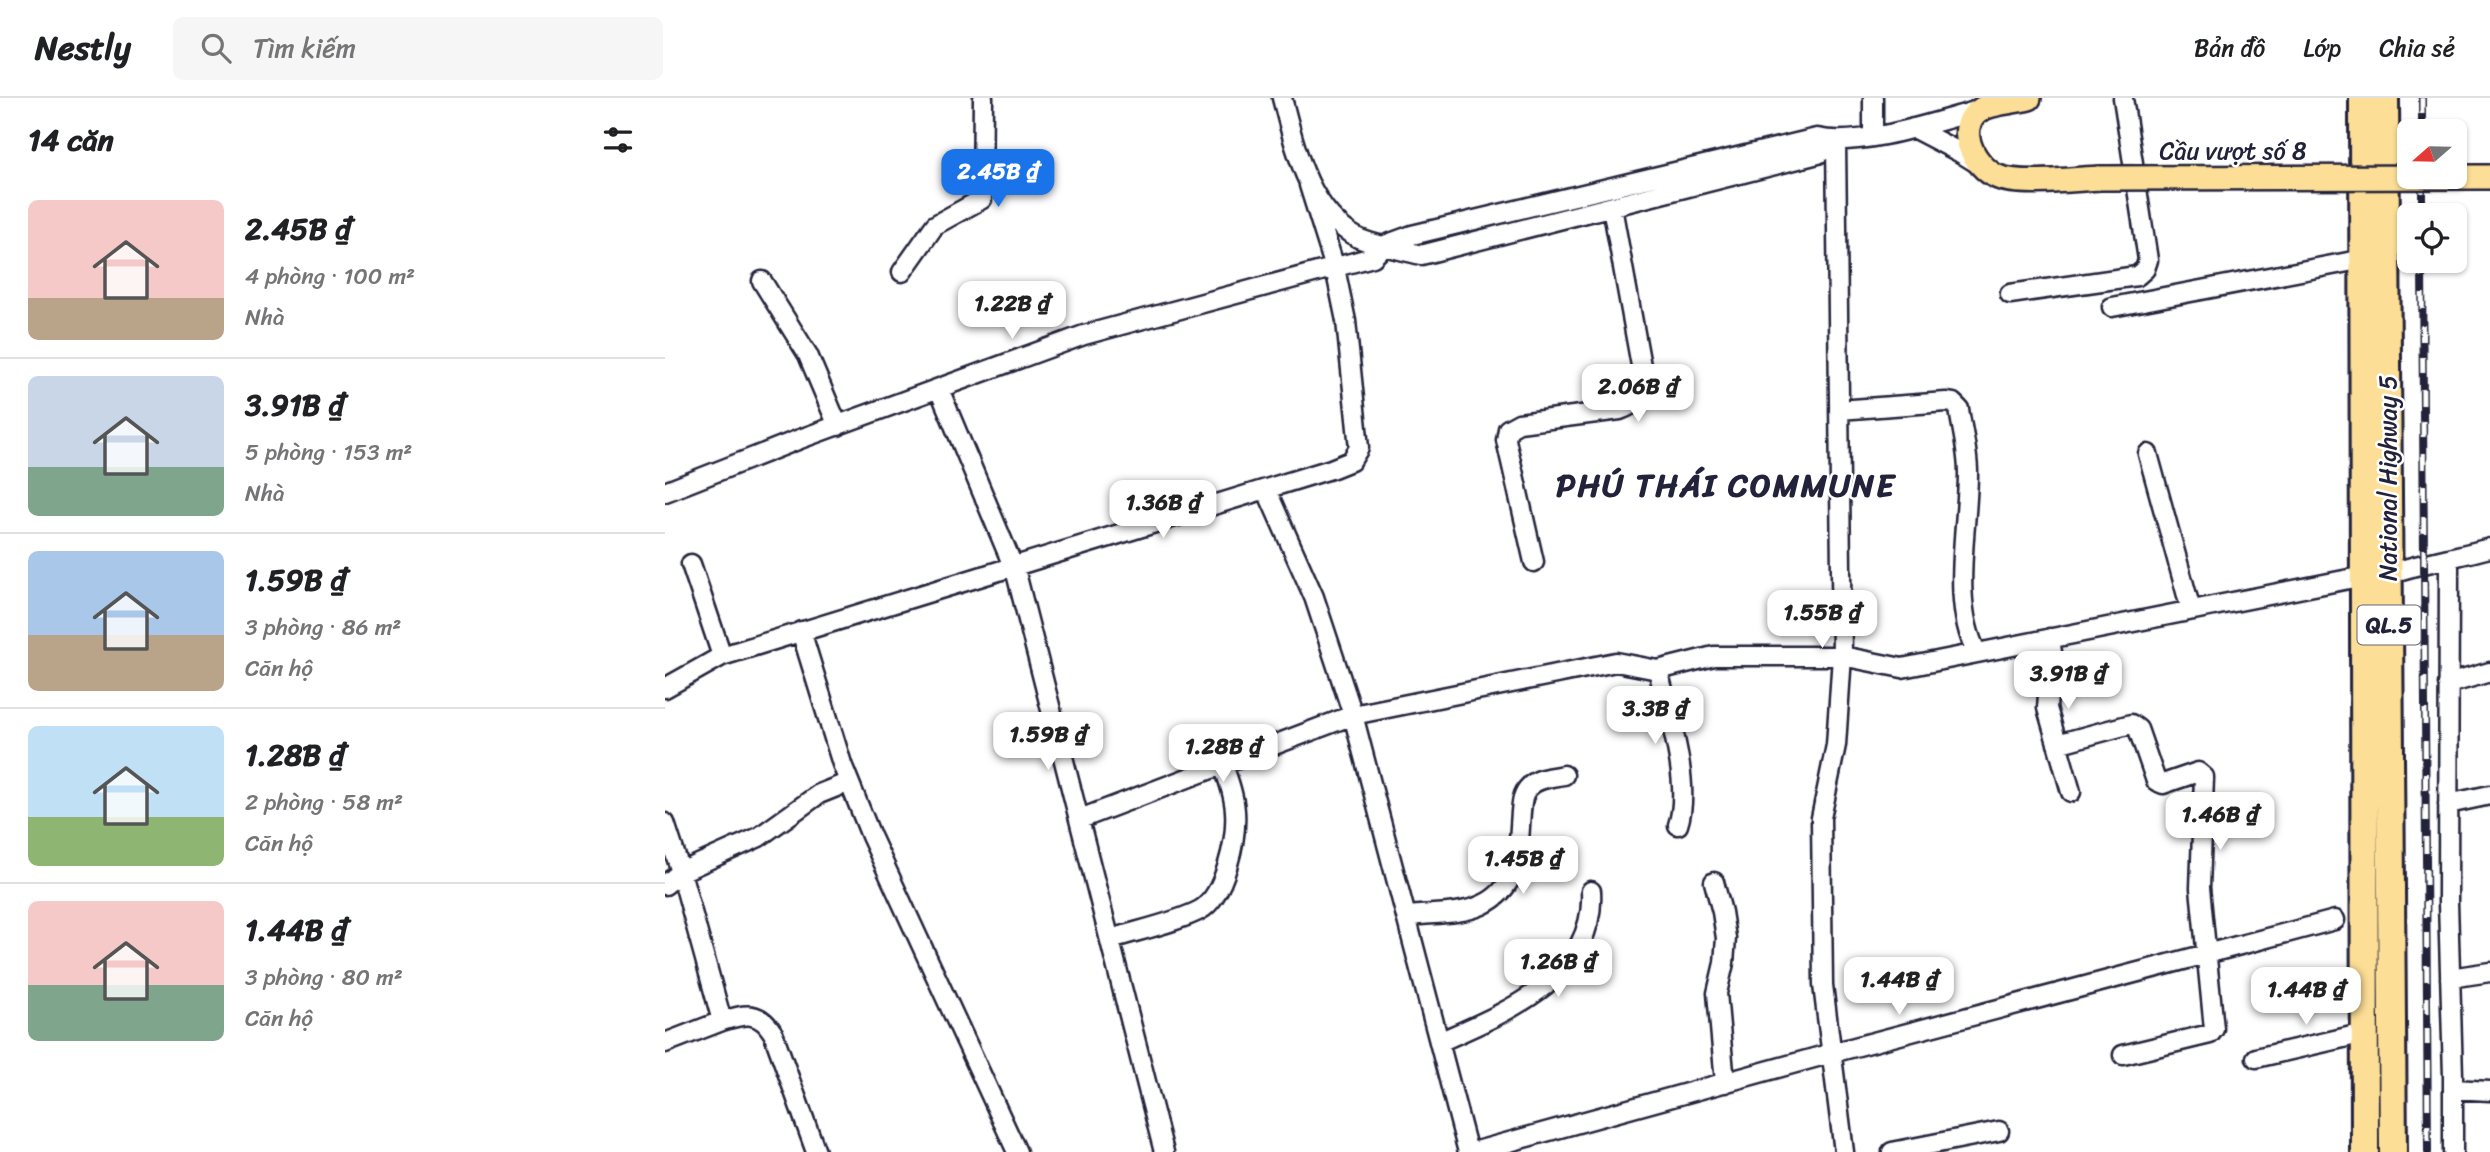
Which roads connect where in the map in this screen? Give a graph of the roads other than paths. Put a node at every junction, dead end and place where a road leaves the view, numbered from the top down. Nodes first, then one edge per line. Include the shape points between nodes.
1 (983, 98) edge
2 (1282, 98) edge
3 (1873, 98) edge
4 (2029, 98) edge
5 (2123, 98) edge
6 (2363, 98) edge
7 (2385, 98) edge
8 (1982, 109) junction
9 (1913, 128) junction
10 (1873, 135) junction
11 (1836, 142) junction
12 (1980, 165) junction
13 (2490, 177) edge
14 (1309, 185) junction
15 (1612, 207) junction
16 (1385, 245) junction
17 (2364, 259) junction
18 (1335, 268) junction
19 (902, 272) dead end
20 (762, 281) dead end
21 (2010, 294) dead end
22 (2112, 307) dead end
23 (939, 388) junction
24 (1839, 410) junction
25 (838, 426) junction
26 (2148, 454) dead end
27 (1266, 489) junction
28 (665, 492) edge
29 (2490, 548) edge
30 (2449, 559) junction
31 (1534, 562) dead end
32 (691, 564) dead end
33 (1012, 566) junction
34 (2376, 575) junction
35 (2191, 610) junction
36 (801, 631) junction
37 (2050, 638) junction
38 (1977, 653) junction
39 (722, 656) junction
40 (1842, 656) junction
41 (1658, 670) junction
42 (2490, 672) edge
43 (2448, 684) junction
44 (665, 688) edge
45 (1353, 715) junction
46 (2057, 744) junction
47 (1222, 763) junction
48 (1564, 775) dead end
49 (849, 782) junction
50 (2071, 792) dead end
51 (2490, 795) edge
52 (2448, 804) junction
53 (1080, 818) junction
54 (665, 823) edge
55 (1678, 825) dead end
56 (681, 872) junction
57 (1714, 882) dead end
58 (665, 884) edge
59 (1591, 891) dead end
60 (1408, 916) junction
61 (2335, 920) dead end
62 (1111, 939) junction
63 (2206, 956) junction
64 (2490, 971) edge
65 (2451, 978) junction
66 (722, 1021) junction
67 (2365, 1033) junction
68 (1439, 1042) junction
69 (665, 1043) edge
70 (1832, 1053) junction
71 (2123, 1055) dead end
72 (2256, 1059) dead end
73 (1725, 1083) junction
74 (2453, 1089) junction
75 (2490, 1091) edge
76 (1999, 1131) dead end
77 (816, 1152) edge
78 (1017, 1152) edge
79 (1164, 1152) edge
80 (1471, 1152) edge
81 (1844, 1152) edge
82 (1892, 1152) edge
83 (2365, 1152) edge
84 (2393, 1152) edge
85 (2453, 1152) edge

1 - 19 street via 982,199 935,225
2 - 14 street
3 - 10 street
4 - 8 main road
5 - 21 street via 2148,260 2145,269 2137,276
6 - 17 highway, National Highway 5 / QL.5
7 - 34 highway, National Highway 5 / QL.5
8 - 9 street
8 - 12 main road via 1967,130
9 - 10 street
9 - 12 street, Cầu vượt số 8
10 - 11 street
11 - 15 street via 1818,154
11 - 16 street via 1817,138
11 - 24 street
12 - 13 main road, Cầu vượt số 8, bridge via 2012,181
14 - 16 street via 1329,214 1358,238
14 - 18 street
15 - 16 street via 1421,255
15 - 31 street via 1644,382 1629,407 1518,423 1508,429 1506,440
16 - 18 street via 1373,257
17 - 22 street
17 - 34 highway, National Highway 5 / QL.5
18 - 23 street via 1084,335
18 - 27 street via 1346,321 1359,448 1351,461
20 - 25 street via 808,355
23 - 25 street
23 - 33 street
24 - 38 street via 1946,402 1959,409 1968,471 1962,609
24 - 40 street
25 - 28 street
26 - 35 street
27 - 33 street
27 - 45 street via 1314,597
29 - 30 street
30 - 34 street
30 - 43 street
32 - 39 street
33 - 36 street
33 - 53 street
34 - 35 street
34 - 67 highway, National Highway 5 / QL.5
34 - 84 highway, National Highway 5 / QL.5
35 - 37 street
36 - 39 street
36 - 49 street
37 - 38 street
37 - 46 street via 2055,674 2047,702
38 - 40 street via 1902,668
39 - 44 street
40 - 41 street via 1714,656
40 - 70 street via 1836,745 1821,818 1823,985
41 - 45 street via 1616,662
41 - 55 street via 1683,786
42 - 43 street
43 - 52 street
45 - 47 street
45 - 60 street
46 - 50 street
46 - 63 street via 2131,724 2138,729 2159,783 2203,774 2200,888
47 - 53 street
47 - 62 street via 1234,798 1235,825 1216,895 1199,910
48 - 60 street via 1527,789 1517,866 1505,889 1471,909
49 - 56 street via 819,794 759,837
49 - 78 street
51 - 52 street
52 - 65 street
53 - 62 street
54 - 56 street
56 - 58 street
56 - 66 street
57 - 73 street via 1726,938 1717,993
59 - 68 street via 1589,926 1581,946 1560,971 1511,1008
60 - 68 street
61 - 63 street
62 - 79 street
63 - 70 street
63 - 71 street via 2213,1032
64 - 65 street
65 - 74 street
66 - 69 street
66 - 77 street via 748,1015 767,1023
67 - 72 street
67 - 83 highway, National Highway 5 / QL.5
68 - 80 street
70 - 73 street
70 - 81 street
73 - 80 street
74 - 75 street
74 - 85 street
76 - 82 street

